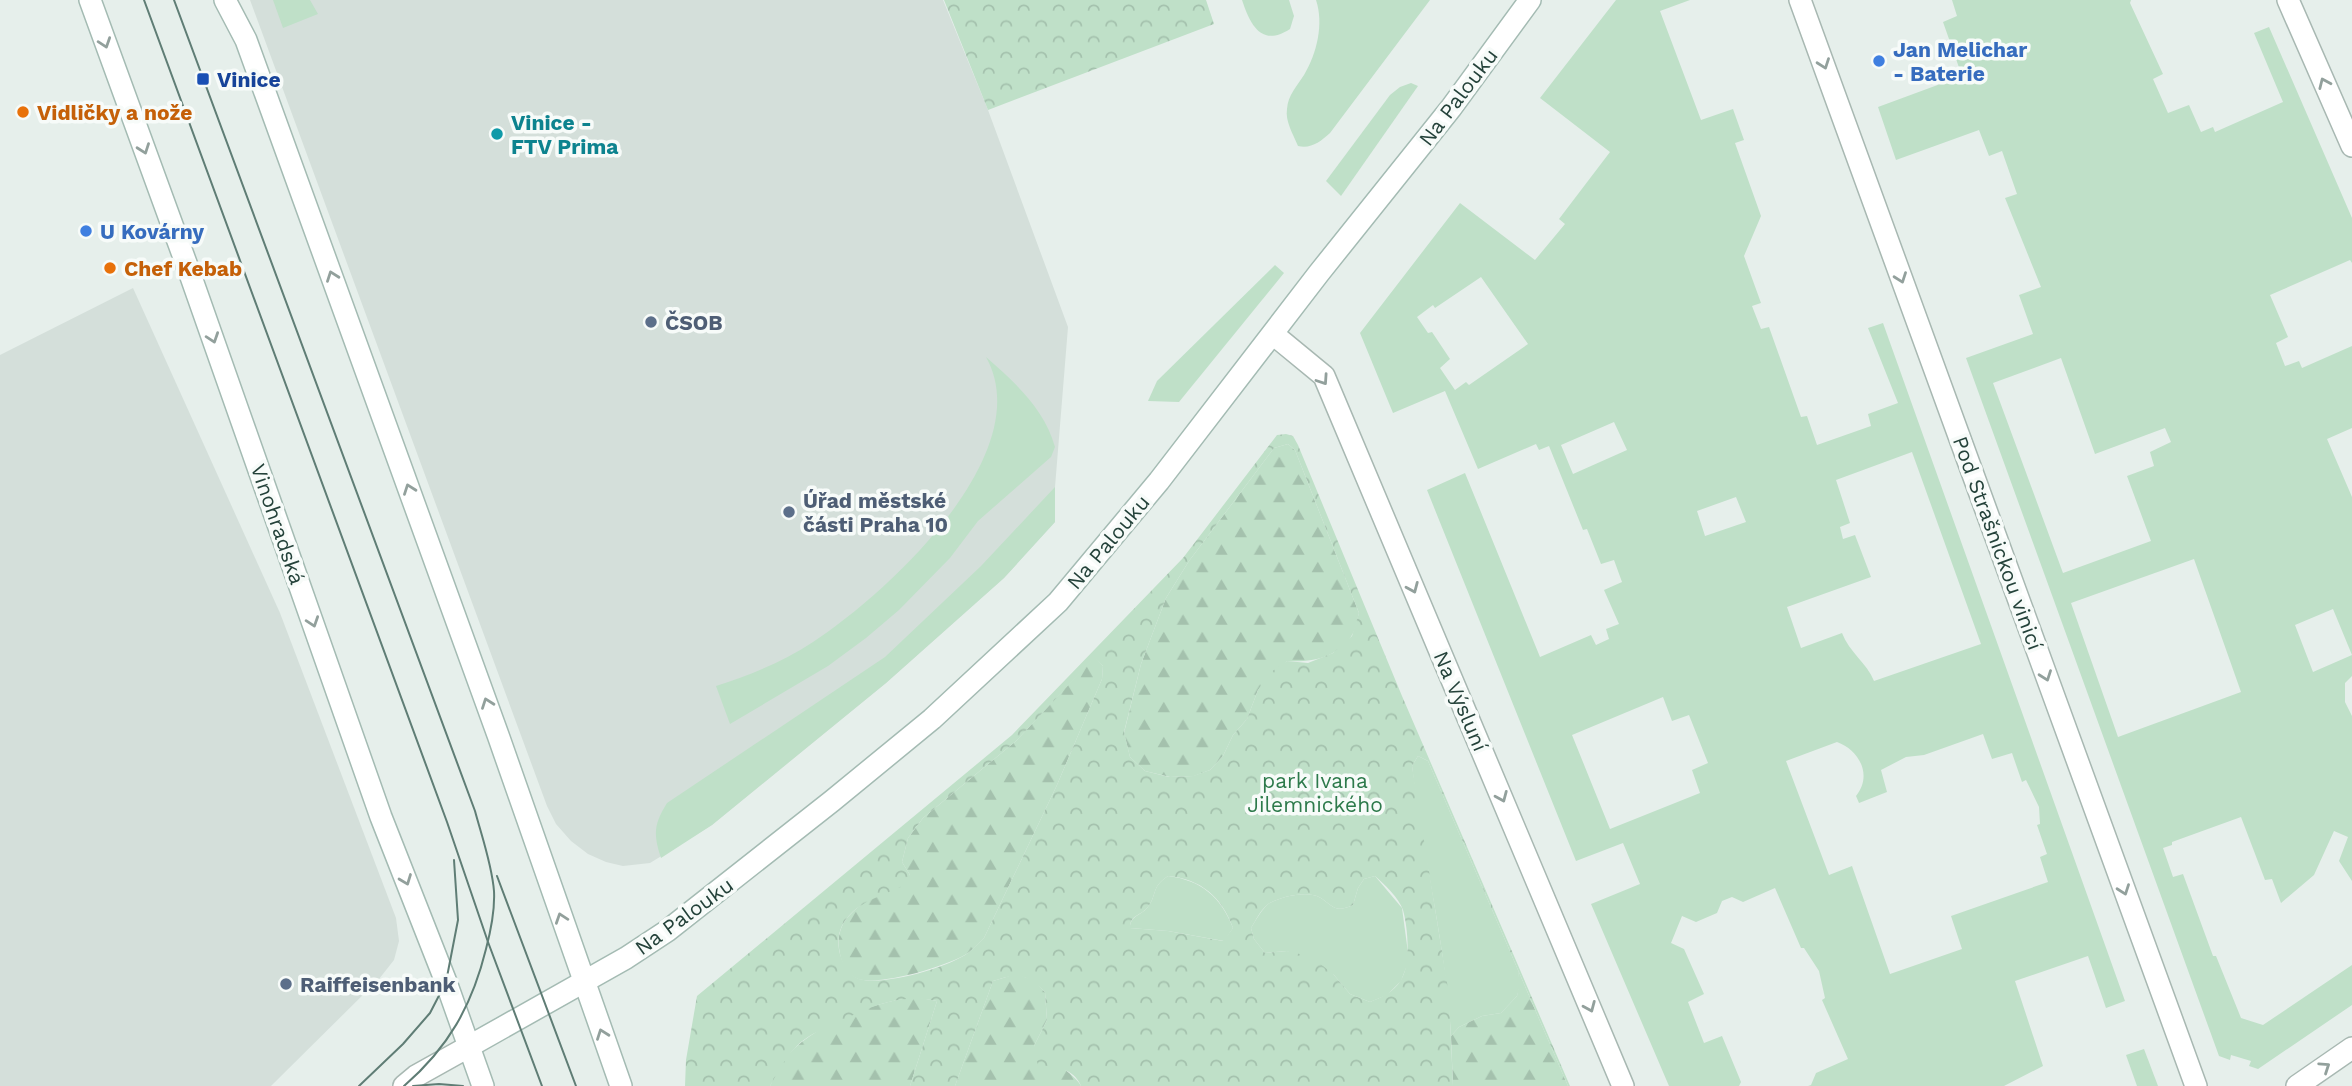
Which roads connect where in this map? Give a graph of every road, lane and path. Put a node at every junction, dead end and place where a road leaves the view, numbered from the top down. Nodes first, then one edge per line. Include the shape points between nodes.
1 (90, 0) edge
2 (225, 0) edge
3 (1530, 0) edge
4 (1800, 0) edge
5 (2288, 0) edge
6 (2352, 146) edge
7 (1273, 334) junction
8 (583, 983) junction
9 (468, 1047) junction
10 (2352, 1048) edge
11 (404, 1086) edge
12 (483, 1086) edge
13 (621, 1086) edge
14 (1623, 1086) edge
15 (2196, 1086) edge
16 (2297, 1086) edge

1 -> 9 street, Vinohradská via 381,817
8 -> 2 street via 246,40
3 - 7 street, Na Palouku
4 -> 15 street, Pod Strašnickou vinicí
6 -> 5 street
7 - 8 street, Na Palouku via 1058,602 932,719 832,802 667,931
7 -> 14 street, Na Výsluní via 1324,376
8 - 9 street, Na Palouku
13 -> 8 street
9 - 11 street, Na Palouku
9 - 12 street, Vinohradská
16 -> 10 street

